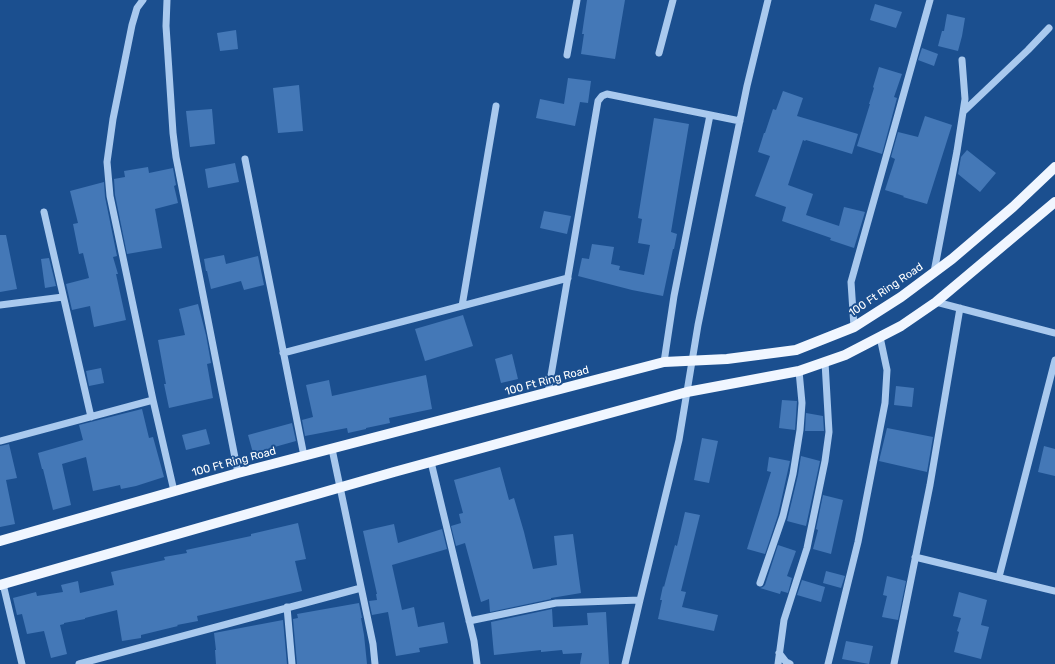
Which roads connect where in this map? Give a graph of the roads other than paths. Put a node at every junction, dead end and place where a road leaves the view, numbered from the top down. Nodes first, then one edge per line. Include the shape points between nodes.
1 (143, 0) edge
2 (167, 0) edge
3 (577, 0) edge
4 (673, 0) edge
5 (768, 0) edge
6 (930, 0) edge
7 (1049, 28) dead end
8 (659, 53) dead end
9 (567, 55) dead end
10 (962, 60) dead end
11 (496, 106) dead end
12 (964, 111) junction
13 (710, 115) junction
14 (740, 121) junction
15 (245, 159) dead end
16 (1055, 167) edge
17 (1055, 202) edge
18 (44, 212) dead end
19 (934, 272) junction
20 (568, 278) junction
21 (63, 297) junction
22 (936, 302) junction
23 (0, 305) edge
24 (462, 306) junction
25 (960, 308) junction
26 (854, 327) junction
27 (1055, 332) edge
28 (880, 337) junction
29 (283, 353) junction
30 (1055, 360) edge
31 (692, 361) junction
32 (664, 362) junction
33 (825, 362) junction
34 (799, 371) junction
35 (687, 392) junction
36 (548, 393) junction
37 (154, 400) junction
38 (91, 417) junction
39 (0, 441) edge
40 (332, 448) junction
41 (304, 456) junction
42 (431, 462) junction
43 (238, 473) junction
44 (340, 488) junction
45 (174, 491) junction
46 (0, 541) edge
47 (915, 557) junction
48 (999, 577) junction
49 (760, 583) dead end
50 (1, 584) edge
51 (361, 588) junction
52 (1055, 591) edge
53 (640, 600) junction
54 (288, 607) junction
55 (469, 621) junction
56 (779, 653) junction
57 (102, 661) edge
58 (22, 664) edge
59 (79, 664) edge
60 (292, 664) edge
61 (375, 664) edge
62 (477, 664) edge
63 (625, 664) edge
64 (778, 664) edge
65 (790, 664) edge
66 (828, 664) edge
67 (894, 664) edge

1 - 37 street via 137,8 132,25 113,119 108,162 110,196
2 - 43 street via 166,26 176,156
3 - 9 street
4 - 8 street
5 - 14 street
6 - 26 street via 851,282
7 - 12 street
10 - 12 street
11 - 24 street
12 - 19 street
13 - 14 street
13 - 20 street via 607,94 602,96 598,101
13 - 32 street via 674,296
14 - 31 street
15 - 29 street
16 - 19 main road, 100 Ft Ring Road via 1013,207
17 - 22 main road
18 - 21 street
19 - 26 main road, 100 Ft Ring Road
20 - 24 street
20 - 36 street
21 - 23 street
21 - 38 street
22 - 25 street
22 - 28 main road
24 - 29 street
25 - 27 street
25 - 47 street
26 - 31 main road, 100 Ft Ring Road via 796,350
28 - 33 main road
28 - 66 street via 887,370 885,403 858,542
29 - 41 street
30 - 48 street
31 - 32 main road, 100 Ft Ring Road
31 - 35 street
32 - 36 main road, 100 Ft Ring Road
33 - 34 main road
33 - 56 street via 829,432 825,461 807,548 784,620
34 - 35 main road
34 - 49 street via 802,403 793,474 783,516
35 - 42 main road
35 - 53 street via 679,440
36 - 40 main road, 100 Ft Ring Road
37 - 38 street
37 - 45 street
38 - 39 street
40 - 41 main road, 100 Ft Ring Road
40 - 44 street
41 - 43 main road, 100 Ft Ring Road
42 - 44 main road
42 - 55 street
43 - 45 main road, 100 Ft Ring Road
44 - 50 main road
44 - 51 street
45 - 46 main road, 100 Ft Ring Road
47 - 48 street
47 - 67 street
48 - 52 street
50 - 58 street
51 - 54 street
51 - 61 street
53 - 55 street via 556,603
53 - 63 street
54 - 57 street
54 - 60 street
55 - 62 street
56 - 64 street
56 - 65 street
57 - 59 street

